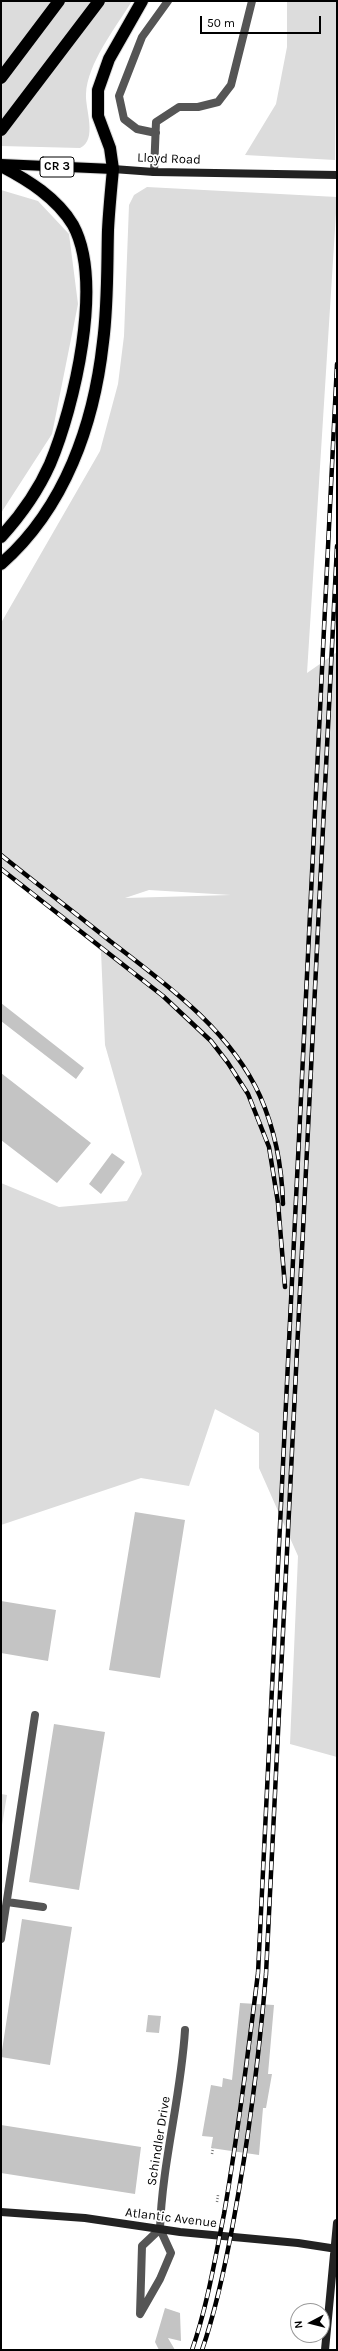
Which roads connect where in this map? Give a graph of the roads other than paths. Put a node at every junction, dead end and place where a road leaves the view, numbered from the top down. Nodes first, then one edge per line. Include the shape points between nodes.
1 (59, 1) edge
2 (99, 1) edge
3 (142, 1) edge
4 (168, 1) edge
5 (252, 1) edge
6 (1, 78) edge
7 (1, 130) edge
8 (156, 133) junction
9 (1, 165) edge
10 (112, 169) junction
11 (154, 172) junction
12 (337, 175) edge
13 (1, 537) edge
14 (1, 564) edge
15 (36, 1715) dead end
16 (7, 1902) junction
17 (42, 1907) dead end
18 (2, 1922) edge
19 (1, 1939) edge
20 (185, 2030) dead end
21 (1, 2212) edge
22 (337, 2223) edge
23 (160, 2229) junction
24 (336, 2249) edge
25 (325, 2350) edge

1 - 6 highway
2 - 7 highway
3 - 10 highway via 108,59 98,90 98,116 110,148
4 - 8 street via 142,37 119,96 124,119 137,129
5 - 8 street via 231,85 218,102 198,107 179,107 167,113 156,122
8 - 11 street
9 - 10 main road, Lloyd Road / CR 3
9 - 13 highway via 53,200 69,220 83,253 85,293 78,370 63,429 37,488
10 - 11 street, Lloyd Road / CR 3
10 - 14 highway via 103,341 89,413 75,457 59,493 36,528
11 - 12 street, Lloyd Road / CR 3
15 - 16 street
16 - 17 street
16 - 18 street
18 - 19 street
20 - 23 street, Schindler Drive
21 - 23 street, Atlantic Avenue via 85,2218
22 - 24 street
23 - 23 street via 142,2246 140,2314 171,2253
23 - 24 street, Atlantic Avenue
24 - 25 street

